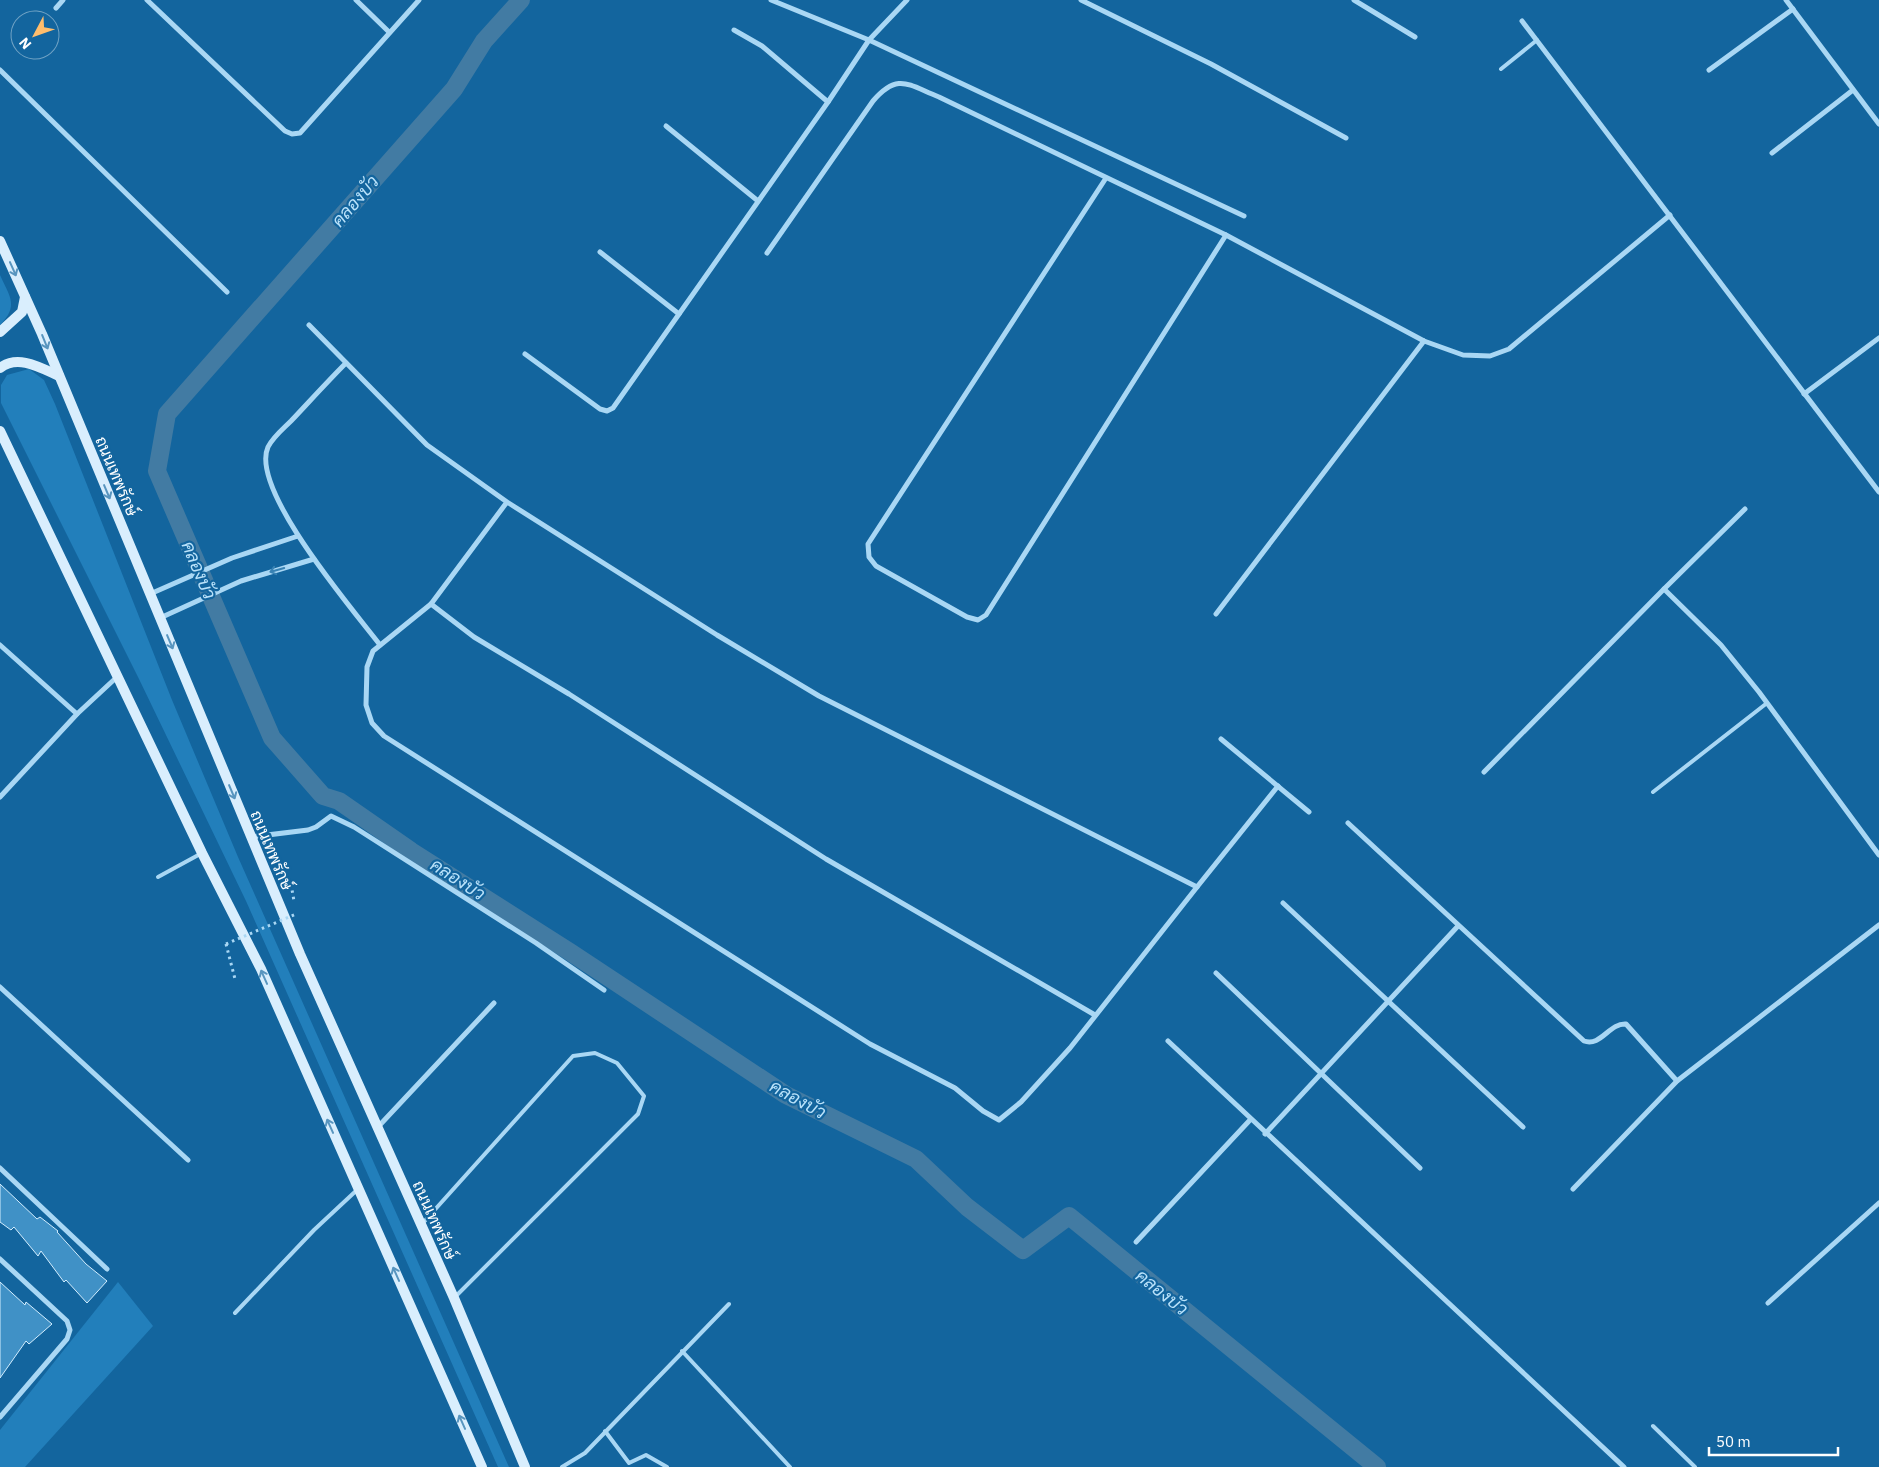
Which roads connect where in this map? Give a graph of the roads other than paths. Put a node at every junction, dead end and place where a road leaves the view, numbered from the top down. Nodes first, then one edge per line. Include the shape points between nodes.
1 (63, 0) edge
2 (146, 0) edge
3 (356, 0) edge
4 (419, 0) edge
5 (771, 0) edge
6 (907, 0) edge
7 (1081, 0) edge
8 (1354, 0) edge
9 (1786, 0) edge
10 (56, 8) dead end
11 (1793, 9) junction
12 (1522, 21) dead end
13 (734, 30) dead end
14 (390, 32) junction
15 (1415, 37) dead end
16 (869, 40) junction
17 (1537, 40) junction
18 (1501, 69) dead end
19 (0, 70) edge
20 (1709, 70) dead end
21 (1853, 90) junction
22 (828, 102) junction
23 (1877, 117) edge
24 (1879, 124) edge
25 (666, 126) dead end
26 (1346, 138) dead end
27 (1772, 153) dead end
28 (1106, 178) junction
29 (758, 201) junction
30 (1670, 215) junction
31 (1244, 216) dead end
32 (1226, 235) junction
33 (0, 241) edge
34 (600, 252) dead end
35 (768, 253) dead end
36 (227, 292) dead end
37 (25, 297) junction
38 (679, 314) junction
39 (309, 325) dead end
40 (0, 332) edge
41 (1879, 338) edge
42 (1424, 341) junction
43 (525, 354) dead end
44 (346, 363) junction
45 (0, 368) edge
46 (59, 376) junction
47 (1804, 394) junction
48 (0, 430) edge
49 (1879, 492) edge
50 (507, 502) junction
51 (1745, 509) dead end
52 (298, 536) junction
53 (314, 559) junction
54 (1664, 589) junction
55 (149, 594) junction
56 (431, 604) junction
57 (1216, 614) dead end
58 (160, 618) junction
59 (0, 645) edge
60 (380, 645) junction
61 (119, 676) junction
62 (1767, 703) junction
63 (78, 714) junction
64 (1221, 739) dead end
65 (1484, 772) dead end
66 (1278, 786) junction
67 (1653, 792) dead end
68 (0, 797) edge
69 (1309, 812) dead end
70 (1348, 823) dead end
71 (251, 837) junction
72 (202, 853) junction
73 (1879, 855) edge
74 (158, 877) dead end
75 (1198, 887) junction
76 (1283, 903) dead end
77 (1458, 926) junction
78 (1879, 926) edge
79 (1216, 973) dead end
80 (1, 990) edge
81 (604, 990) dead end
82 (1387, 1000) junction
83 (494, 1003) dead end
84 (1095, 1015) junction
85 (1168, 1042) dead end
86 (1320, 1074) junction
87 (1677, 1081) junction
88 (1250, 1120) junction
89 (377, 1128) junction
90 (1523, 1128) dead end
91 (1266, 1134) junction
92 (188, 1160) dead end
93 (0, 1168) edge
94 (1420, 1168) dead end
95 (358, 1188) junction
96 (1573, 1189) dead end
97 (1879, 1203) edge
98 (420, 1226) junction
99 (1136, 1242) dead end
100 (0, 1259) edge
101 (107, 1269) dead end
102 (454, 1298) junction
103 (729, 1304) dead end
104 (1768, 1304) dead end
105 (235, 1312) dead end
106 (682, 1351) junction
107 (0, 1417) edge
108 (1653, 1426) dead end
109 (605, 1432) junction
110 (629, 1463) junction
111 (482, 1467) edge
112 (525, 1467) edge
113 (562, 1467) edge
114 (624, 1467) edge
115 (667, 1467) edge
116 (790, 1467) edge
117 (1624, 1467) edge
118 (1696, 1467) edge

1 - 10 street
2 - 14 street via 292,134 300,133
3 - 14 street
4 - 14 street
5 - 16 street
6 - 16 street
7 - 26 street via 1211,64
8 - 15 street
9 - 11 street
11 - 20 street
11 - 21 street
12 - 17 street
13 - 22 street via 762,46
16 - 22 street
16 - 31 street
17 - 18 lane
17 - 30 street
19 - 36 street
21 - 23 street
21 - 27 street
22 - 29 street
23 - 24 street
25 - 29 street
28 - 32 street
28 - 32 street via 868,544 869,557 876,566 966,618 978,620 986,615
28 - 35 street via 939,97 901,82 892,84 872,101
29 - 38 street
30 - 42 street via 1509,349 1490,356 1463,355
30 - 47 street
32 - 42 street
33 -> 37 main road, ถนนเทพรักษ์
34 - 38 street
37 - 40 main road via 22,312
37 -> 46 main road, ถนนเทพรักษ์
38 - 43 street via 613,408 606,410 600,409
39 - 44 street
41 - 47 street
42 - 57 street
44 - 50 street via 427,445
44 - 52 street via 268,448 266,469 277,500
45 - 46 main road via 18,362 34,364
46 -> 55 main road, ถนนเทพรักษ์
47 - 49 street
48 - 61 main road
50 - 56 street
50 - 75 street via 819,696
51 - 54 street
52 - 53 street
52 - 55 street via 232,558
53 -> 58 street via 241,581
53 - 60 street
54 - 62 street via 1721,645
54 - 65 street
55 - 58 main road, ถนนเทพรักษ์
56 - 60 street
56 - 84 street via 474,637 826,859
58 -> 71 main road, ถนนเทพรักษ์
59 - 63 street
60 - 84 street via 373,651 367,667 365,685 372,723 384,736 870,1044 955,1088 982,1111 999,1120 1021,1102
61 - 63 street
61 - 72 main road
62 - 67 lane
62 - 73 street
63 - 68 street
64 - 66 street
66 - 69 street
66 - 75 street
70 - 77 street
71 - 81 street via 308,830 331,816 354,827
71 - 89 main road, ถนนเทพรักษ์
72 - 74 lane
95 -> 72 main road via 261,969
75 - 84 street
76 - 82 street
77 - 82 street
77 - 87 street via 1584,1041 1596,1041 1611,1029 1626,1024
78 - 87 street
79 - 86 street
80 - 92 street
82 - 86 street
82 - 90 street
83 - 89 street
85 - 88 street
86 - 91 street
86 - 94 street
87 - 96 street
88 - 91 street
88 - 99 street
89 - 98 main road, ถนนเทพรักษ์
91 - 117 street
93 - 101 street
95 - 105 lane
111 -> 95 main road
97 - 104 street
98 - 102 main road, ถนนเทพรักษ์
98 - 102 lane via 572,1056 595,1053 617,1063 644,1096 638,1114
100 - 107 street via 67,1321 70,1330 67,1339
102 - 112 main road, ถนนเทพรักษ์
103 - 106 lane
106 - 109 lane
106 - 116 lane
108 - 118 lane
109 - 110 lane
109 - 113 lane via 585,1453
110 - 114 lane
110 - 115 lane via 646,1455

